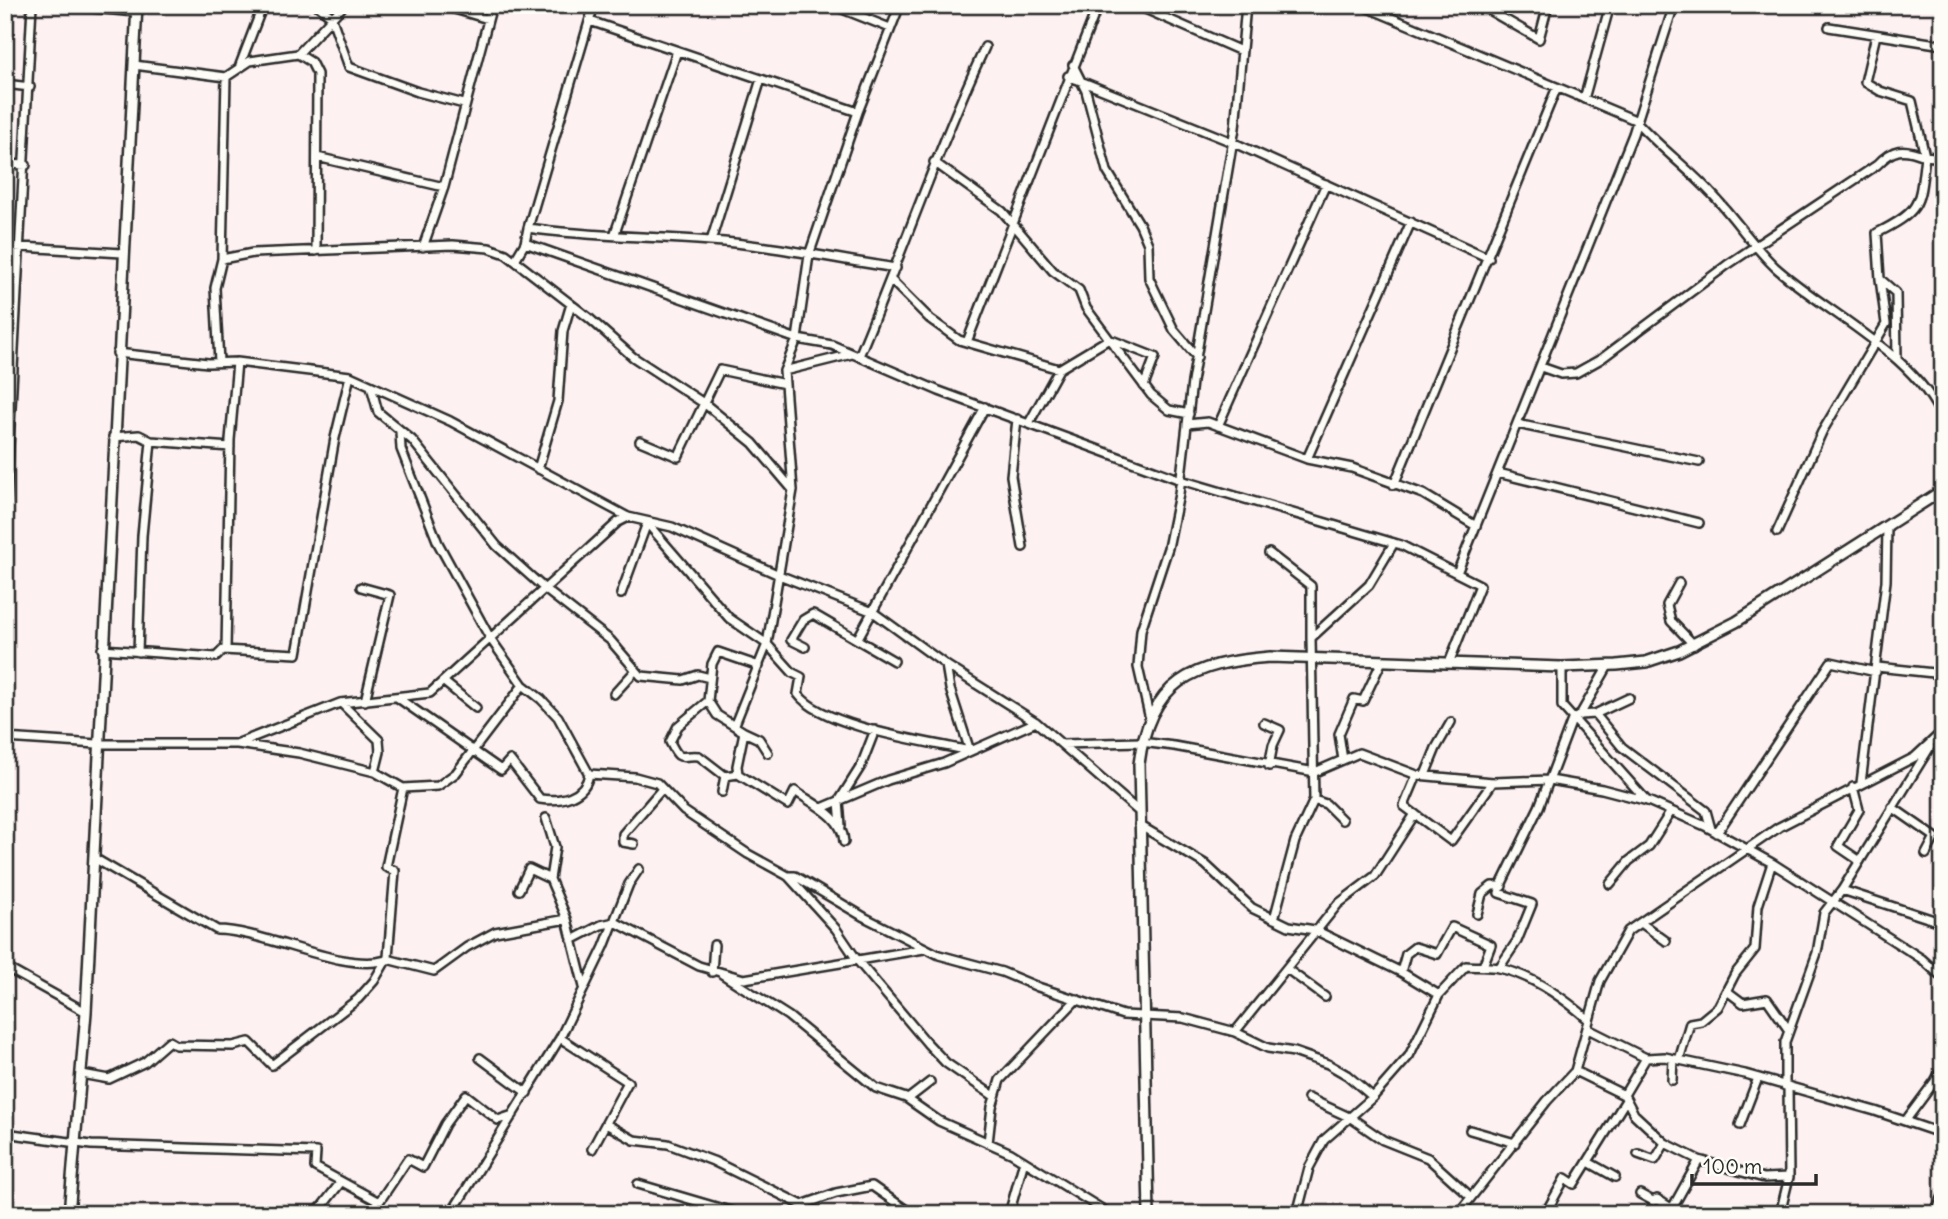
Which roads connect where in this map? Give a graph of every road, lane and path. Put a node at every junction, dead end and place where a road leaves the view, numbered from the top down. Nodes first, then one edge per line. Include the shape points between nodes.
1 (32, 5) edge
2 (59, 5) edge
3 (263, 5) edge
4 (317, 5) edge
5 (344, 5) edge
6 (441, 5) edge
7 (492, 5) edge
8 (594, 5) edge
9 (832, 5) edge
10 (900, 5) edge
11 (1098, 5) edge
12 (1136, 5) edge
13 (1246, 5) edge
14 (1361, 5) edge
15 (1480, 5) edge
16 (1548, 5) edge
17 (1610, 5) edge
18 (1674, 5) edge
19 (136, 8) edge
20 (331, 16) junction
21 (488, 19) junction
22 (590, 21) junction
23 (1829, 27) dead end
24 (890, 28) junction
25 (1876, 35) junction
26 (1943, 45) edge
27 (985, 47) dead end
28 (677, 51) junction
29 (1241, 51) junction
30 (298, 54) junction
31 (134, 65) junction
32 (240, 65) junction
33 (1073, 65) junction
34 (1068, 76) junction
35 (226, 77) junction
36 (761, 79) junction
37 (1081, 81) junction
38 (5, 84) edge
39 (30, 87) junction
40 (1557, 88) junction
41 (1584, 99) junction
42 (464, 104) junction
43 (858, 112) junction
44 (1635, 120) junction
45 (1232, 142) junction
46 (1925, 156) junction
47 (317, 157) junction
48 (1943, 158) edge
49 (934, 162) junction
50 (5, 164) edge
51 (26, 165) junction
52 (1326, 184) junction
53 (444, 187) junction
54 (1013, 222) junction
55 (1411, 222) junction
56 (528, 228) junction
57 (615, 233) junction
58 (711, 241) junction
59 (525, 243) junction
60 (5, 246) edge
61 (1757, 246) junction
62 (19, 247) junction
63 (423, 247) junction
64 (316, 251) junction
65 (122, 253) junction
66 (809, 255) junction
67 (1489, 258) junction
68 (222, 260) junction
69 (515, 260) junction
70 (896, 268) junction
71 (891, 279) junction
72 (1880, 279) junction
73 (571, 304) junction
74 (797, 339) junction
75 (1109, 340) junction
76 (967, 342) junction
77 (1876, 342) junction
78 (117, 352) junction
79 (856, 355) junction
80 (1197, 357) junction
81 (1896, 360) junction
82 (219, 362) junction
83 (237, 362) junction
84 (1541, 367) junction
85 (1059, 369) junction
86 (783, 371) junction
87 (350, 376) junction
88 (785, 384) junction
89 (371, 386) junction
90 (1144, 386) junction
91 (704, 403) junction
92 (985, 407) junction
93 (1189, 414) junction
94 (1017, 419) junction
95 (1943, 420) edge
96 (1029, 423) junction
97 (1188, 424) junction
98 (1517, 424) junction
99 (1219, 426) junction
100 (400, 432) junction
101 (113, 438) junction
102 (151, 441) junction
103 (640, 441) dead end
104 (230, 447) junction
105 (1307, 459) junction
106 (1699, 462) dead end
107 (538, 469) junction
108 (1498, 473) junction
109 (1181, 480) junction
110 (1394, 485) junction
111 (1943, 490) edge
112 (793, 491) junction
113 (6, 508) edge
114 (628, 517) junction
115 (5, 522) edge
116 (647, 523) junction
117 (1699, 523) dead end
118 (1476, 526) junction
119 (1887, 526) junction
120 (1777, 532) dead end
121 (1394, 542) junction
122 (1023, 547) dead end
123 (1269, 553) dead end
124 (1457, 573) junction
125 (779, 575) junction
126 (1679, 583) dead end
127 (361, 587) dead end
128 (546, 590) junction
129 (621, 594) dead end
130 (871, 611) junction
131 (490, 638) junction
132 (858, 638) junction
133 (1311, 638) junction
134 (767, 644) junction
135 (1694, 645) junction
136 (805, 647) dead end
137 (102, 649) junction
138 (226, 650) junction
139 (138, 652) junction
140 (1310, 658) junction
141 (894, 661) dead end
142 (1382, 661) junction
143 (1449, 663) junction
144 (946, 665) junction
145 (759, 666) junction
146 (1608, 666) junction
147 (1562, 667) junction
148 (1876, 669) junction
149 (636, 670) junction
150 (1943, 674) edge
151 (710, 678) junction
152 (443, 682) junction
153 (523, 685) junction
154 (614, 694) dead end
155 (398, 698) junction
156 (1629, 698) dead end
157 (365, 701) junction
158 (708, 701) junction
159 (340, 703) junction
160 (476, 708) dead end
161 (1595, 714) junction
162 (1149, 715) junction
163 (1576, 717) junction
164 (1036, 722) junction
165 (1451, 722) dead end
166 (1264, 723) dead end
167 (735, 724) junction
168 (875, 730) junction
169 (1942, 731) edge
170 (744, 732) junction
171 (5, 738) edge
172 (1141, 743) junction
173 (97, 744) junction
174 (236, 744) junction
175 (1061, 744) junction
176 (970, 751) junction
177 (473, 752) junction
178 (768, 753) dead end
179 (1343, 760) junction
180 (1269, 766) junction
181 (375, 772) junction
182 (1315, 772) junction
183 (590, 774) junction
184 (738, 774) junction
185 (1416, 775) junction
186 (1425, 775) junction
187 (725, 776) junction
188 (1550, 780) junction
189 (1493, 782) junction
190 (1857, 785) junction
191 (403, 788) junction
192 (662, 789) junction
193 (722, 792) dead end
194 (1314, 800) junction
195 (839, 801) junction
196 (1648, 801) junction
197 (1892, 807) junction
198 (822, 808) junction
199 (1137, 810) junction
200 (1670, 813) junction
201 (1415, 814) junction
202 (546, 818) dead end
203 (1342, 820) dead end
204 (1138, 825) junction
205 (841, 827) junction
206 (1714, 831) junction
207 (844, 842) dead end
208 (634, 844) dead end
209 (1746, 849) junction
210 (1926, 854) dead end
211 (94, 858) junction
212 (1860, 861) junction
213 (1772, 863) junction
214 (639, 869) dead end
215 (788, 876) junction
216 (550, 879) junction
217 (1609, 884) dead end
218 (1502, 886) junction
219 (519, 890) dead end
220 (1842, 890) junction
221 (1832, 901) junction
222 (1478, 914) dead end
223 (567, 919) junction
224 (1275, 919) junction
225 (615, 922) junction
226 (1641, 923) junction
227 (1943, 923) edge
228 (1315, 930) junction
229 (572, 940) junction
230 (1666, 941) dead end
231 (714, 945) dead end
232 (925, 948) junction
233 (387, 960) junction
234 (857, 960) junction
235 (1483, 966) junction
236 (5, 967) edge
237 (1499, 968) junction
238 (1287, 969) junction
239 (712, 972) junction
240 (1401, 972) junction
241 (722, 974) junction
242 (1943, 978) edge
243 (584, 988) junction
244 (1727, 991) junction
245 (1439, 995) junction
246 (1325, 997) dead end
247 (1077, 999) junction
248 (86, 1012) junction
249 (1142, 1017) junction
250 (1589, 1024) junction
251 (1788, 1029) junction
252 (1235, 1032) junction
253 (560, 1038) junction
254 (480, 1058) dead end
255 (1646, 1058) junction
256 (1676, 1060) junction
257 (1943, 1067) edge
258 (1576, 1072) junction
259 (82, 1074) junction
260 (1758, 1078) junction
261 (1672, 1080) dead end
262 (1935, 1081) junction
263 (930, 1082) dead end
264 (1943, 1085) edge
265 (1786, 1086) junction
266 (527, 1093) junction
267 (994, 1096) junction
268 (1373, 1097) junction
269 (1308, 1098) dead end
270 (1625, 1098) junction
271 (908, 1099) junction
272 (513, 1115) junction
273 (1351, 1118) junction
274 (1906, 1120) junction
275 (606, 1124) junction
276 (1740, 1125) dead end
277 (1470, 1130) dead end
278 (5, 1133) edge
279 (1943, 1134) edge
280 (75, 1142) junction
281 (988, 1143) junction
282 (1515, 1143) junction
283 (1665, 1143) junction
284 (593, 1149) dead end
285 (1638, 1154) dead end
286 (1699, 1160) junction
287 (1024, 1161) junction
288 (1590, 1163) junction
289 (1615, 1177) dead end
290 (1789, 1177) junction
291 (341, 1182) junction
292 (638, 1184) dead end
293 (1640, 1194) dead end
294 (1943, 1196) edge
295 (1471, 1197) junction
296 (1670, 1211) edge
297 (69, 1214) edge
298 (316, 1214) edge
299 (450, 1214) edge
300 (740, 1214) edge
301 (912, 1214) edge
302 (1009, 1214) edge
303 (1110, 1214) edge
304 (1149, 1214) edge
305 (1297, 1214) edge
306 (1458, 1214) edge
307 (1545, 1214) edge
308 (1780, 1214) edge
309 (1935, 1214) edge

1 - 39 street
2 - 19 street
3 - 32 street
4 - 20 street
5 - 20 street
6 - 21 street
7 - 21 street
8 - 22 street
9 - 24 street
10 - 24 street
11 - 33 street
12 - 29 street
13 - 29 street
14 - 40 street
15 - 16 street via 1539,39
17 - 41 street
18 - 44 street
19 - 31 street
20 - 30 street
20 - 42 street via 349,67 418,93
21 - 42 street
22 - 28 street
22 - 56 street
23 - 25 street
24 - 43 street
25 - 26 street
25 - 46 street via 1865,82 1912,101
27 - 49 street
28 - 36 street
28 - 57 street
29 - 45 street
30 - 32 street
30 - 47 street via 316,68
31 - 35 street
31 - 65 street
32 - 35 street
33 - 34 street
33 - 37 street
34 - 37 street
34 - 54 street
35 - 68 street
36 - 43 street
36 - 58 street
37 - 45 street
37 - 80 street via 1107,171 1147,244 1149,278 1174,330
38 - 39 street
39 - 51 street
40 - 41 street
40 - 67 street
41 - 44 street
42 - 53 street
43 - 66 street
44 - 61 street via 1711,192
44 - 84 street
45 - 52 street
45 - 80 street
46 - 48 street
46 - 61 street via 1907,149 1891,151
46 - 72 street via 1919,203 1903,220 1877,233
47 - 53 street
47 - 64 street
49 - 54 street
49 - 70 street
50 - 51 street
51 - 62 street
52 - 55 street
52 - 99 street
53 - 63 street
54 - 75 street via 1053,271 1079,290
54 - 76 street
55 - 67 street
55 - 105 street
56 - 57 street
56 - 59 street
57 - 58 street
58 - 66 street
59 - 69 street
59 - 74 street
60 - 62 street
61 - 77 street via 1774,266
61 - 84 street via 1601,359 1576,373 1561,374
62 - 65 street
62 - 113 street
63 - 64 street
63 - 69 street via 489,248
64 - 68 street via 253,253
65 - 78 street
66 - 70 street
66 - 74 street
67 - 110 street
68 - 82 street via 215,288
69 - 73 street
70 - 71 street
71 - 76 street via 930,319
71 - 79 street
72 - 77 street via 1886,324
72 - 81 street via 1896,293
73 - 91 street via 633,357
73 - 107 street via 563,331 558,401
74 - 79 street
74 - 86 street
75 - 85 street
75 - 90 street
75 - 90 street via 1155,356
76 - 85 street
77 - 81 street
77 - 120 street via 1822,432
78 - 82 street
78 - 101 street
79 - 86 street
79 - 92 street
80 - 93 street
81 - 95 street via 1936,404
82 - 83 street
83 - 87 street
83 - 104 street
84 - 98 street
85 - 96 street
86 - 88 street
87 - 89 street
87 - 138 street via 297,654
88 - 91 street via 720,370
88 - 112 street
89 - 100 street via 378,412
89 - 107 street via 450,421
90 - 93 street via 1169,410
91 - 103 street via 678,457
91 - 112 street via 753,443
92 - 94 street
92 - 130 street
93 - 97 street
94 - 96 street
94 - 122 street via 1011,476
96 - 109 street
97 - 99 street
97 - 109 street
98 - 106 street
98 - 108 street
99 - 105 street
100 - 128 street via 412,440 497,546
100 - 131 street via 401,449 438,543
101 - 102 street via 138,435
101 - 137 street
102 - 104 street
102 - 139 street
104 - 138 street
105 - 110 street via 1352,468
107 - 114 street
108 - 117 street
108 - 118 street
109 - 121 street
109 - 162 street via 1168,548 1142,630 1138,667
110 - 118 street via 1423,494
111 - 119 street
112 - 125 street
113 - 115 street
114 - 116 street
114 - 128 street
116 - 125 street via 672,527
116 - 129 street
116 - 134 street via 729,618
118 - 124 street
119 - 135 street
119 - 148 street
121 - 124 street
121 - 133 street via 1369,585
123 - 133 street via 1311,586
124 - 143 street via 1480,584
125 - 130 street
125 - 134 street
126 - 135 street via 1667,605 1671,621
127 - 157 street via 390,595
128 - 131 street
128 - 149 street via 610,640
130 - 132 street
130 - 144 street
131 - 152 street
131 - 153 street
132 - 136 street via 813,614 803,620 791,640
132 - 141 street
133 - 140 street
134 - 145 street
134 - 168 street via 801,677 798,694 805,704
135 - 146 street via 1646,662
137 - 139 street
137 - 173 street
138 - 139 street via 216,657
140 - 142 street
140 - 162 street via 1230,660 1199,669 1173,687
140 - 182 street
142 - 143 street
142 - 179 street via 1363,701 1354,699 1339,734
143 - 147 street
144 - 164 street
144 - 176 street
145 - 151 street via 718,652
145 - 167 street
146 - 147 street
146 - 163 street
147 - 163 street via 1562,706
148 - 150 street
148 - 190 street
148 - 206 street via 1831,662
149 - 151 street via 641,676 660,679
149 - 154 street
151 - 158 street
152 - 155 street via 430,693
152 - 160 street
153 - 177 street
153 - 183 street via 558,717
155 - 157 street
155 - 177 street
156 - 161 street
157 - 159 street
158 - 167 street via 717,715
158 - 187 street via 678,726 670,742 678,757 699,756
159 - 174 street
159 - 181 street via 379,740
161 - 163 street
161 - 206 street via 1622,747 1706,811
162 - 172 street
163 - 188 street
163 - 196 street
164 - 175 street
164 - 176 street
165 - 186 street
166 - 180 street via 1280,730
167 - 170 street
168 - 176 street
168 - 195 street via 861,766
169 - 190 street via 1915,757
169 - 197 street
170 - 178 street via 759,739
170 - 184 street
171 - 173 street
172 - 175 street
172 - 180 street
172 - 199 street
173 - 174 street
173 - 211 street
174 - 181 street via 299,753
175 - 199 street
176 - 195 street
177 - 183 street via 501,770 510,760 540,799 556,802 578,793
177 - 191 street via 438,786
179 - 182 street
179 - 185 street via 1359,753
180 - 182 street
181 - 191 street
182 - 194 street
183 - 192 street via 648,780
184 - 187 street
184 - 198 street via 788,805 795,791
185 - 186 street
185 - 201 street via 1404,803
186 - 189 street
187 - 193 street
188 - 189 street
188 - 196 street
188 - 218 street
189 - 201 street via 1451,841
190 - 209 street
190 - 212 street via 1859,810 1838,846
191 - 233 street via 386,867 395,871
192 - 208 street via 623,834 623,842
192 - 215 street via 684,811
194 - 203 street via 1326,804
194 - 224 street via 1295,841
195 - 198 street
195 - 205 street
196 - 200 street
197 - 210 street via 1935,837
197 - 212 street
198 - 205 street
199 - 204 street
200 - 206 street
200 - 217 street via 1649,846
201 - 228 street via 1375,876 1338,904
202 - 216 street via 555,847
204 - 224 street via 1184,849 1252,908
204 - 249 street
205 - 207 street
206 - 209 street
209 - 213 street
209 - 226 street
211 - 233 street via 217,930 233,930 327,956
211 - 248 street
212 - 220 street
213 - 221 street
213 - 244 street via 1758,906 1755,949
214 - 225 street
215 - 232 street
215 - 234 street
216 - 219 street via 529,869
216 - 223 street
218 - 222 street via 1492,886 1482,894
218 - 237 street via 1499,892 1532,904 1517,941
220 - 221 street
220 - 227 street
221 - 242 street via 1922,959
221 - 251 street via 1824,913 1817,953
223 - 229 street
223 - 233 street via 495,932 434,971
224 - 228 street
225 - 229 street
225 - 239 street
225 - 243 street
226 - 230 street
226 - 250 street via 1628,932 1612,956
228 - 238 street
228 - 240 street
229 - 243 street
231 - 239 street
232 - 234 street
232 - 247 street
233 - 259 street via 358,999 278,1063 272,1065 248,1042 233,1046 169,1041 145,1062 109,1079
234 - 241 street via 744,979
234 - 267 street via 937,1053
235 - 237 street
235 - 240 street via 1491,945 1452,927 1437,954 1415,947 1406,954
235 - 245 street via 1466,966
236 - 248 street
237 - 250 street via 1554,995
238 - 246 street
238 - 252 street
239 - 241 street
240 - 245 street
241 - 271 street via 783,1012 876,1087
243 - 253 street
244 - 251 street via 1742,1003 1767,999
244 - 256 street via 1718,1007 1701,1021 1690,1023
245 - 268 street via 1409,1056
247 - 249 street
247 - 267 street via 1000,1080
248 - 259 street
249 - 252 street via 1183,1018
249 - 304 street
250 - 255 street
250 - 258 street
251 - 265 street via 1783,1063
252 - 268 street via 1268,1048 1328,1064
253 - 266 street
253 - 275 street via 628,1082
254 - 266 street
255 - 256 street
255 - 270 street
256 - 260 street
256 - 261 street
257 - 262 street
258 - 270 street
258 - 282 street
259 - 280 street
260 - 265 street
260 - 276 street
262 - 264 street
262 - 274 street
263 - 271 street
265 - 274 street
265 - 290 street
266 - 272 street
267 - 281 street
268 - 273 street
269 - 273 street
270 - 283 street via 1634,1114
270 - 288 street
271 - 281 street via 939,1121
272 - 291 street via 498,1120 466,1095 423,1167 408,1159 379,1202
272 - 299 street
273 - 295 street via 1383,1140 1428,1158
273 - 305 street via 1324,1140 1309,1168
274 - 279 street
275 - 284 street
275 - 301 street via 634,1140 668,1144 712,1161 802,1205 872,1186
277 - 282 street
278 - 280 street
280 - 291 street via 316,1152 315,1167
280 - 297 street
281 - 287 street
282 - 295 street
283 - 285 street via 1655,1160
283 - 286 street
286 - 290 street via 1764,1178
286 - 296 street
287 - 302 street
287 - 303 street
288 - 289 street
288 - 307 street via 1574,1184 1565,1178
290 - 308 street
291 - 298 street
292 - 300 street
293 - 296 street via 1657,1199
294 - 309 street
295 - 306 street

